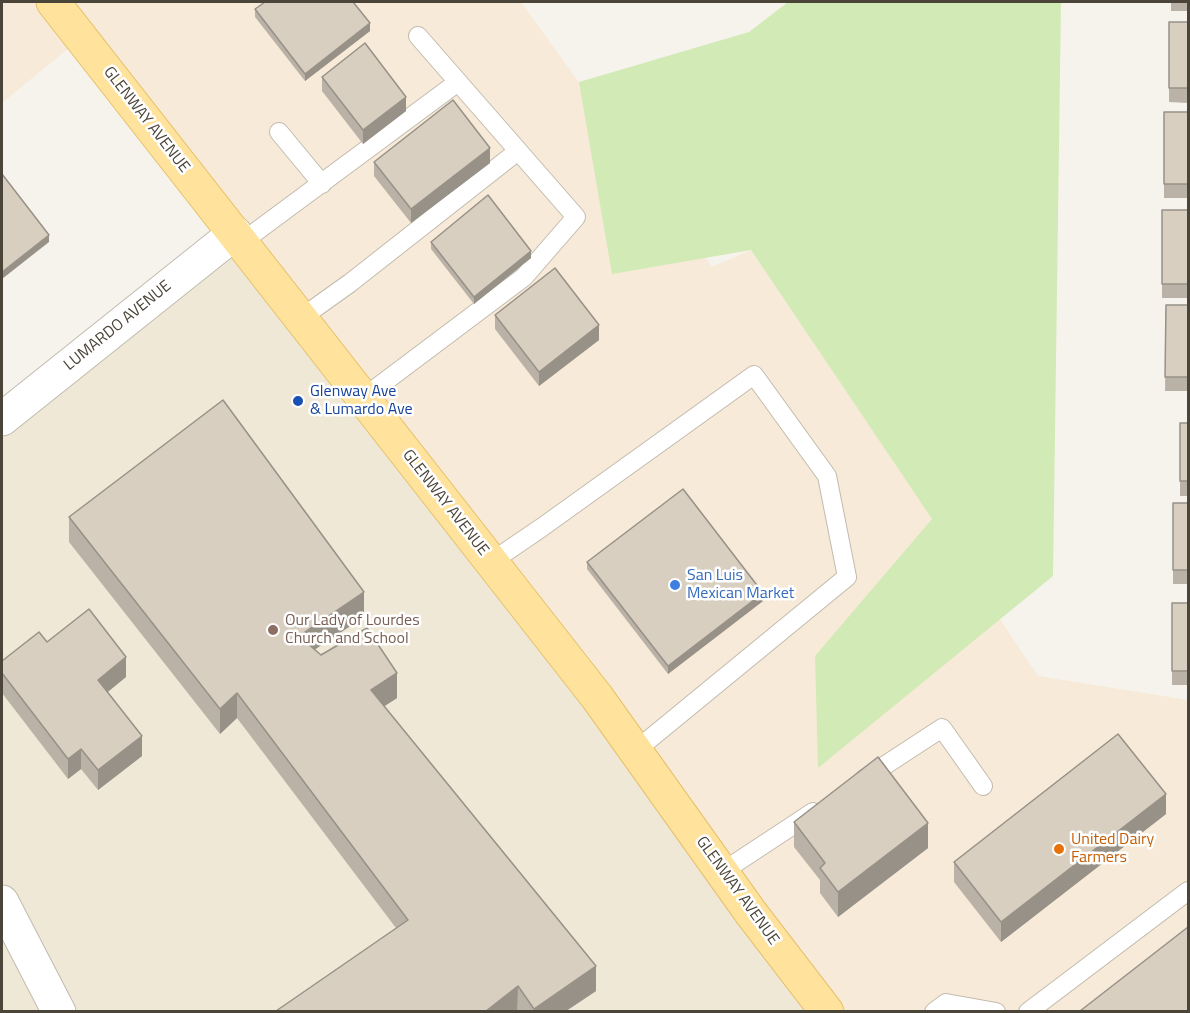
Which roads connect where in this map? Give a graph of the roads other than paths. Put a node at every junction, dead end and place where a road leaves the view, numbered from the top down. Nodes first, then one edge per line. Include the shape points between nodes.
1 (52, 2) edge
2 (418, 36) dead end
3 (458, 82) junction
4 (279, 132) dead end
5 (518, 151) junction
6 (322, 184) junction
7 (238, 237) junction
8 (301, 318) junction
9 (363, 398) junction
10 (2, 418) edge
11 (491, 562) junction
12 (635, 750) junction
13 (983, 786) dead end
14 (846, 791) edge
15 (826, 804) edge
16 (722, 872) junction
17 (1188, 891) edge
18 (2, 902) edge
19 (59, 1011) edge
20 (827, 1011) edge
21 (934, 1011) edge
22 (996, 1011) edge
23 (1028, 1011) edge

1 - 7 main road, GLENWAY AVENUE
2 - 3 lane
3 - 5 lane
3 - 6 lane
4 - 6 lane
5 - 8 lane
5 - 9 lane via 576,217 524,277
6 - 7 lane
7 - 8 main road, GLENWAY AVENUE
7 - 10 street, LUMARDO AVENUE
8 - 9 main road, GLENWAY AVENUE
9 - 11 main road, GLENWAY AVENUE
11 - 12 main road, GLENWAY AVENUE
11 - 12 lane via 754,375 827,476 847,577
12 - 16 main road, GLENWAY AVENUE
13 - 14 lane via 942,728
15 - 16 lane
16 - 20 main road, GLENWAY AVENUE
17 - 23 lane
18 - 19 street
21 - 22 lane via 946,1003

